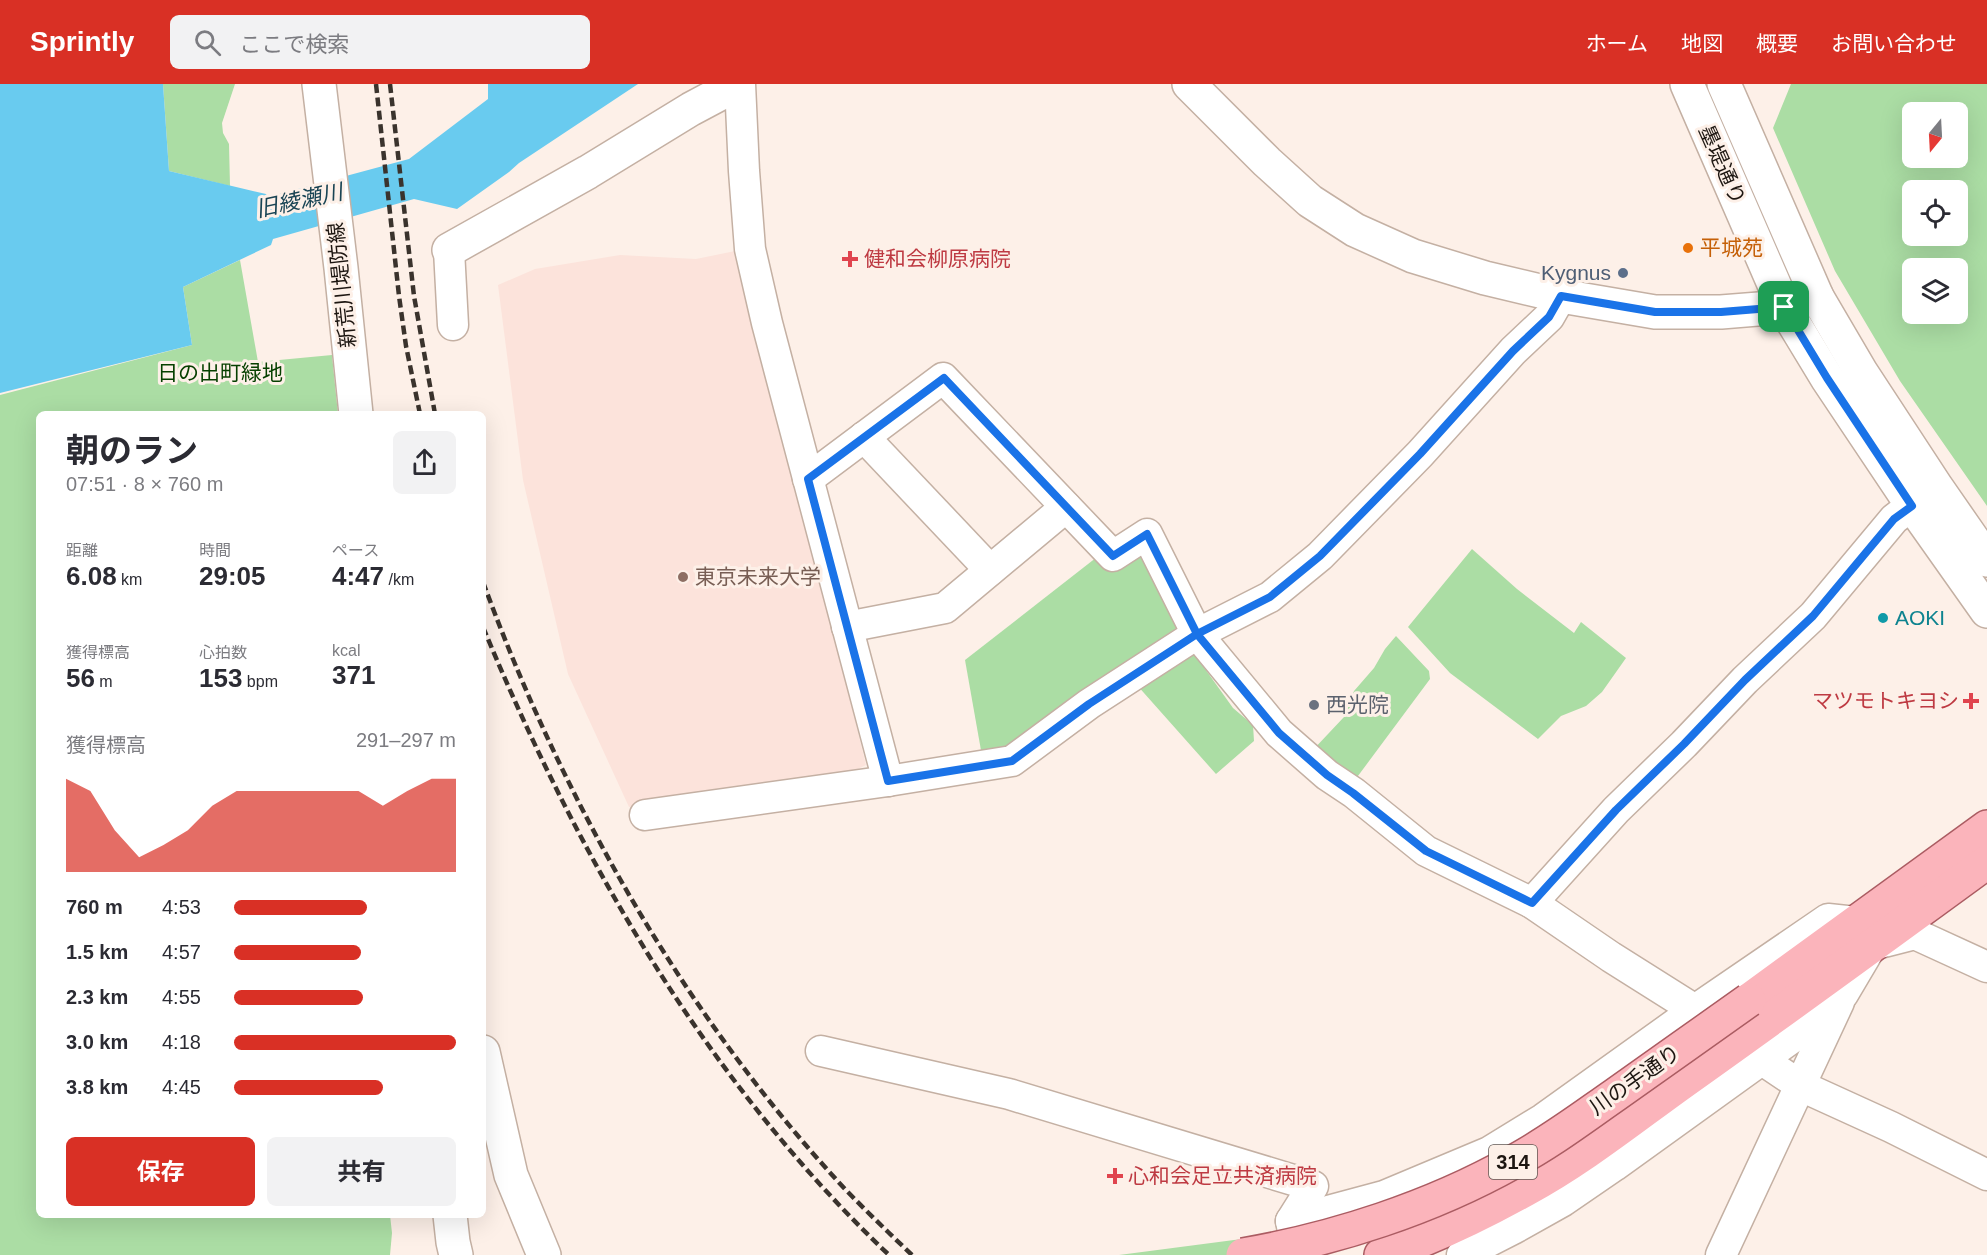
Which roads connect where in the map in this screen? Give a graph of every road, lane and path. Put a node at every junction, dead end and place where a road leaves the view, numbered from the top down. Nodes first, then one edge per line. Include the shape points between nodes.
1 (319, 84) edge
2 (739, 84) edge
3 (1189, 84) edge
4 (1687, 84) edge
5 (1724, 84) edge
6 (449, 249) joint
7 (1561, 296) junction
8 (1817, 297) junction
9 (1784, 307) junction
10 (453, 325) dead end
11 (356, 411) edge
12 (864, 437) junction
13 (808, 479) junction
14 (1912, 506) junction
15 (1066, 507) junction
16 (1987, 560) edge
17 (990, 570) junction
18 (1987, 611) edge
19 (847, 627) junction
20 (1197, 634) junction
21 (888, 781) junction
22 (645, 815) dead end
23 (1987, 827) edge
24 (1987, 862) edge
25 (1532, 903) junction
26 (1864, 933) junction
27 (1987, 967) edge
28 (1843, 994) junction
29 (1695, 1010) junction
30 (1758, 1012) junction
31 (821, 1051) dead end
32 (1761, 1059) junction
33 (486, 1065) edge
34 (1801, 1086) junction
35 (1987, 1175) edge
36 (450, 1218) edge
37 (1291, 1221) junction
38 (1472, 1253) edge
39 (456, 1255) edge
40 (544, 1255) edge
41 (1243, 1255) edge
42 (1296, 1255) edge
43 (1381, 1255) edge
44 (1721, 1255) edge

1 - 11 main road, 新荒川堤防線
2 - 6 main road
2 - 13 street via 750,249
3 - 7 main road via 1310,201 1355,231 1485,278
4 - 9 main road, 墨堤通り
5 - 8 main road, 墨堤通り
6 - 10 street
7 - 9 main road via 1655,312
7 - 20 street via 1549,317 1320,556 1270,597
8 - 9 main road
8 - 16 main road, 墨堤通り via 1861,372
9 - 14 main road, 墨堤通り
12 - 13 street
12 - 15 street via 944,378
12 - 17 street
13 - 19 street
14 - 18 main road, 墨堤通り
14 - 25 street via 1894,519 1813,616 1616,810
15 - 17 street
15 - 20 street via 1113,556 1147,534
17 - 19 street via 945,608
19 - 21 street
20 - 21 street via 1089,704 1012,761
20 - 25 street via 1279,733 1327,775 1426,851
21 - 22 street
23 - 26 main road, 川の手通り / 314
24 - 26 main road, 川の手通り / 314
25 - 29 street
26 - 27 street via 1916,934
26 - 28 street
26 - 29 street via 1828,919
26 - 30 main road, 川の手通り / 314
28 - 32 street
28 - 34 street
29 - 37 street via 1543,1119 1488,1152 1384,1196
30 - 41 main road, 川の手通り / 314, bridge via 1513,1163 1395,1215 1335,1234
30 - 43 main road, 川の手通り / 314 via 1583,1153 1527,1190 1409,1246
31 - 37 street via 1009,1094 1313,1186
32 - 34 street
32 - 38 street via 1571,1196
33 - 40 main road via 511,1176
34 - 35 street
34 - 44 street
36 - 39 main road
37 - 42 street

